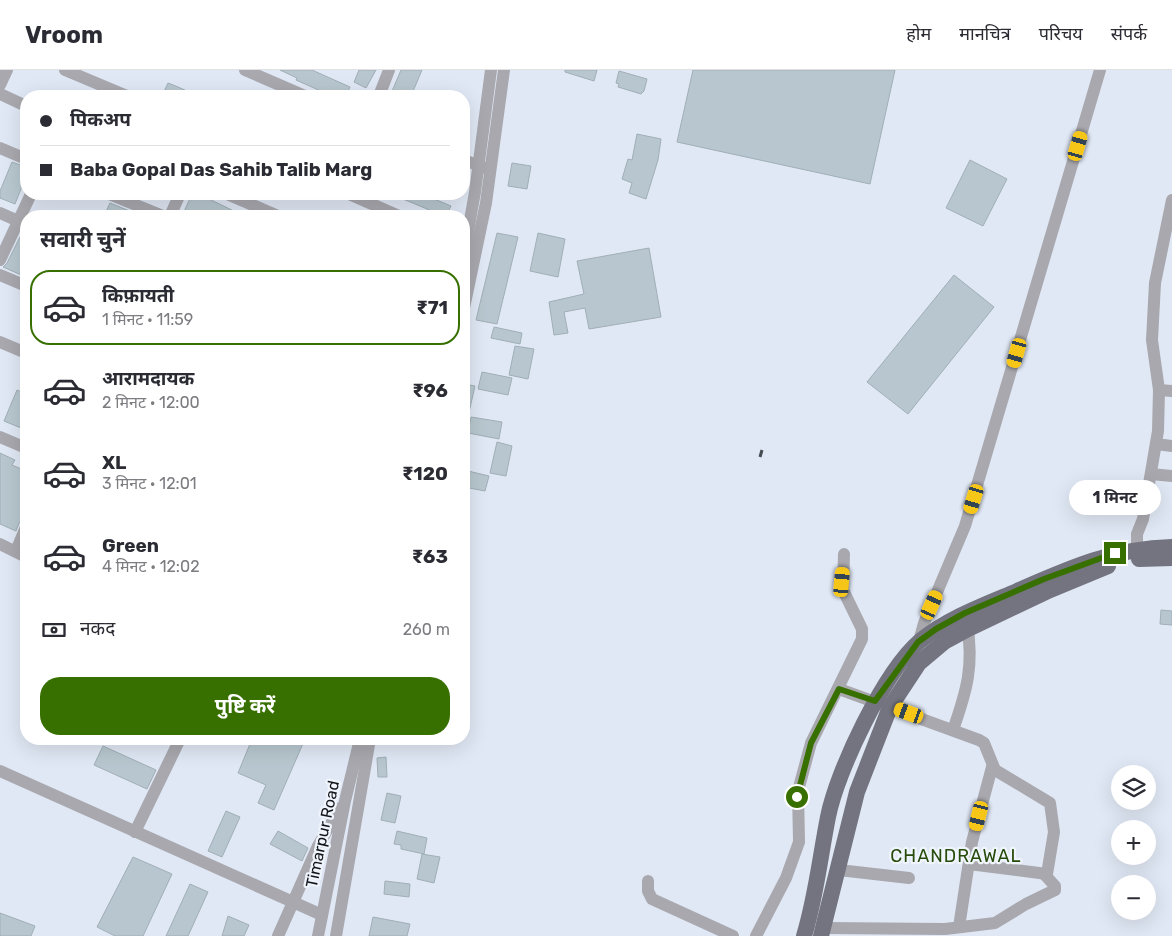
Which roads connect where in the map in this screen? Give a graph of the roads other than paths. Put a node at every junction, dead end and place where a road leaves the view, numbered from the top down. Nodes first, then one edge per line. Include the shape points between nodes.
1 (7, 70) edge
2 (65, 70) edge
3 (245, 70) edge
4 (389, 70) edge
5 (491, 70) edge
6 (504, 70) edge
7 (1100, 70) edge
8 (0, 85) edge
9 (112, 90) edge
10 (291, 90) edge
11 (381, 90) edge
12 (0, 94) edge
13 (20, 103) edge
14 (0, 148) edge
15 (20, 156) edge
16 (470, 162) edge
17 (479, 166) junction
18 (491, 171) junction
19 (124, 200) edge
20 (241, 200) edge
21 (363, 200) edge
22 (1172, 200) edge
23 (148, 210) edge
24 (264, 210) edge
25 (385, 210) edge
26 (0, 213) edge
27 (20, 222) edge
28 (20, 228) edge
29 (470, 228) edge
30 (470, 238) edge
31 (0, 260) edge
32 (0, 275) edge
33 (20, 283) edge
34 (0, 342) edge
35 (20, 350) edge
36 (1159, 390) junction
37 (1172, 391) edge
38 (0, 437) edge
39 (1156, 444) junction
40 (20, 445) edge
41 (1172, 446) edge
42 (1151, 474) junction
43 (1172, 476) edge
44 (0, 544) edge
45 (1172, 546) edge
46 (20, 554) edge
47 (844, 554) dead end
48 (1136, 554) junction
49 (1172, 558) edge
50 (967, 621) junction
51 (918, 642) junction
52 (919, 662) junction
53 (839, 689) junction
54 (882, 704) junction
55 (953, 730) junction
56 (177, 745) edge
57 (359, 745) edge
58 (369, 745) edge
59 (992, 767) junction
60 (0, 771) edge
61 (345, 801) junction
62 (358, 804) junction
63 (135, 832) junction
64 (969, 864) junction
65 (838, 870) junction
66 (1045, 875) junction
67 (909, 878) dead end
68 (648, 882) dead end
69 (292, 902) junction
70 (322, 915) junction
71 (959, 927) junction
72 (823, 932) edge
73 (916, 933) edge
74 (278, 936) edge
75 (318, 936) edge
76 (336, 936) edge
77 (733, 936) edge
78 (756, 936) edge
79 (804, 936) edge

1 - 8 street
2 - 9 street
3 - 10 street
4 - 11 street
5 - 17 street
6 - 18 street
7 - 51 street via 965,526
12 - 13 street
14 - 15 street
16 - 17 street
17 - 18 street
17 - 29 street
18 - 30 street
19 - 23 street
20 - 24 street
21 - 25 street
22 - 36 street via 1154,296 1152,340
26 - 27 street
28 - 31 street
32 - 33 street
34 - 35 street
36 - 37 street
36 - 39 street
38 - 40 street
39 - 41 street
39 - 42 street
42 - 43 street
42 - 48 street
44 - 46 street
45 - 48 main road
47 - 53 street via 843,590 863,634
48 - 49 main road
48 - 50 main road via 1078,565
50 - 51 main road
50 - 52 main road
50 - 55 street via 970,668
51 - 52 street
51 - 54 main road
52 - 54 main road
53 - 54 street
53 - 78 street via 811,743 798,791 799,842 786,878
54 - 55 street
54 - 65 main road
54 - 79 main road via 833,799
55 - 59 street via 984,743
56 - 63 street
57 - 61 street, Timarpur Road
58 - 62 street, Timarpur Road
59 - 64 street
59 - 66 street via 1050,803 1054,832 1050,871
60 - 63 street
61 - 62 street
61 - 69 street via 318,846
61 - 70 street, Timarpur Road
62 - 76 street, Timarpur Road
63 - 69 street
64 - 66 street
64 - 71 street
65 - 67 street
65 - 72 main road
66 - 71 street via 1055,890 995,924
68 - 77 street via 652,898
69 - 70 street
69 - 74 street
70 - 75 street, Timarpur Road
71 - 73 street
72 - 73 street

